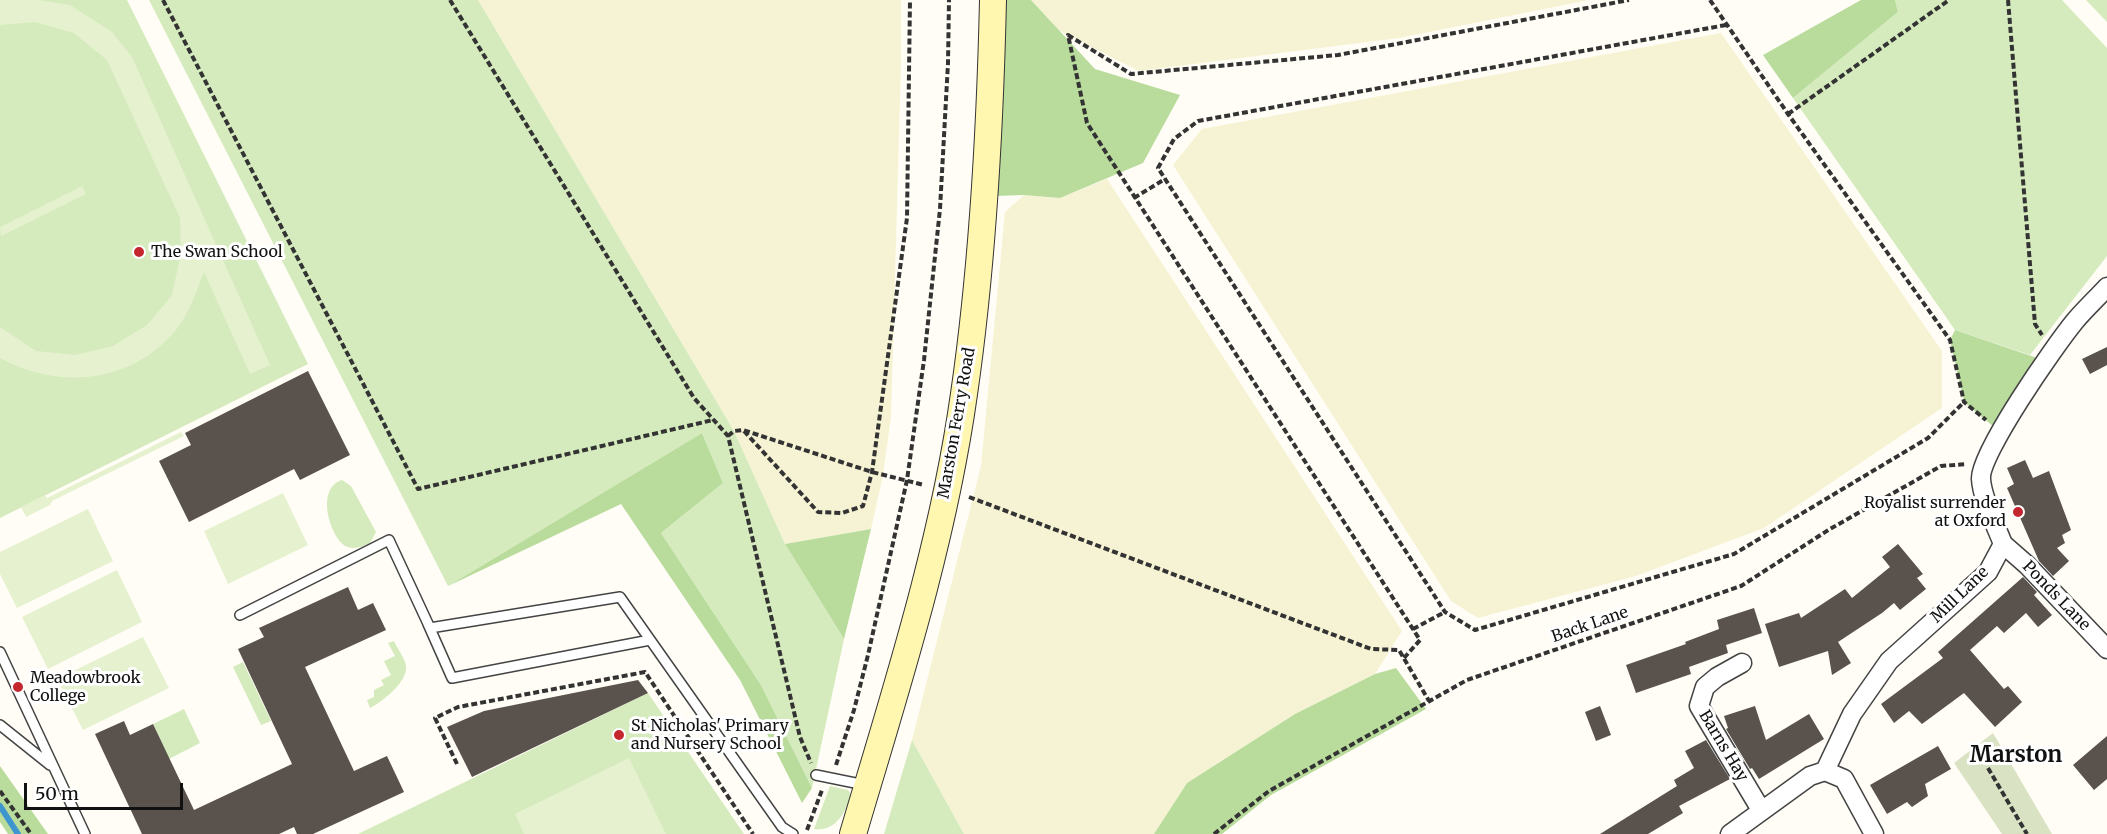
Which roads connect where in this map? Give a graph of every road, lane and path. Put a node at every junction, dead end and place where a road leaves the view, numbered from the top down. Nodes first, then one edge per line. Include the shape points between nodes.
1 (163, 0) edge
2 (450, 0) edge
3 (910, 0) edge
4 (949, 0) edge
5 (993, 0) edge
6 (1629, 0) edge
7 (1710, 0) edge
8 (1949, 0) edge
9 (2008, 0) edge
10 (1726, 25) junction
11 (1788, 114) junction
12 (1165, 179) junction
13 (1134, 198) junction
14 (2107, 287) edge
15 (2052, 351) junction
16 (1964, 402) junction
17 (714, 420) junction
18 (743, 430) junction
19 (2000, 432) junction
20 (728, 436) junction
21 (1983, 463) junction
22 (872, 471) junction
23 (907, 480) junction
24 (947, 491) junction
25 (2003, 544) junction
26 (1445, 612) junction
27 (424, 614) junction
28 (240, 615) dead end
29 (1413, 629) junction
30 (650, 640) junction
31 (2107, 649) edge
32 (0, 652) edge
33 (1404, 658) junction
34 (1742, 663) dead end
35 (1429, 701) junction
36 (0, 725) edge
37 (457, 764) dead end
38 (52, 767) junction
39 (1988, 768) dead end
40 (1825, 771) junction
41 (816, 775) joint
42 (829, 777) junction
43 (868, 785) junction
44 (0, 791) edge
45 (1761, 810) junction
46 (809, 823) dead end
47 (31, 834) edge
48 (85, 834) edge
49 (753, 834) edge
50 (793, 834) edge
51 (853, 834) edge
52 (1214, 834) edge
53 (1730, 834) edge
54 (1874, 834) edge
55 (2027, 834) edge

1 - 17 path via 418,489
2 - 17 path via 694,398
3 - 22 path via 907,218
4 - 23 path via 940,208
5 - 24 main road, Marston Ferry Road via 982,237 964,395
6 - 13 path via 1338,55 1131,74 1068,35 1087,123
7 - 10 path
8 - 11 path
9 - 15 path via 2035,324
10 - 11 path
10 - 12 path via 1198,121 1174,139 1158,168
11 - 16 path via 1950,340
12 - 13 path
12 - 26 path
13 - 29 path
14 - 15 street
15 - 19 street
16 - 19 path
16 - 26 path via 1928,438 1734,554 1475,630
17 - 20 path
18 - 20 path
18 - 22 path
18 - 22 path via 818,512 842,513 864,506
19 - 21 street
20 - 41 path via 800,737
21 - 25 street via 1981,478
21 - 35 path, Back Lane via 1941,466 1830,529 1741,586 1467,680
22 - 23 path
23 - 24 path
23 - 42 path via 854,710 838,762
24 - 33 path via 1371,649 1399,650
24 - 43 main road, Marston Ferry Road via 910,644
25 - 31 street, Ponds Lane
25 - 40 street, Mill Lane via 1988,572 1889,662 1852,714
26 - 29 path
27 - 28 lane via 389,540
27 - 30 lane via 430,628 620,597
27 - 30 lane via 453,678
29 - 33 path via 1420,640
30 - 50 lane via 782,827
32 - 38 lane
33 - 35 path
34 - 45 street, Barns Hay via 1705,687 1699,706
35 - 52 path, Back Lane via 1269,791
36 - 38 lane
37 - 49 path via 435,718 458,707 645,672
38 - 48 lane
39 - 55 path
40 - 45 street via 1810,776
40 - 54 street via 1844,779
41 - 42 lane
42 - 43 lane
42 - 46 path
43 - 51 main road, Marston Ferry Road
44 - 47 path
45 - 53 street

